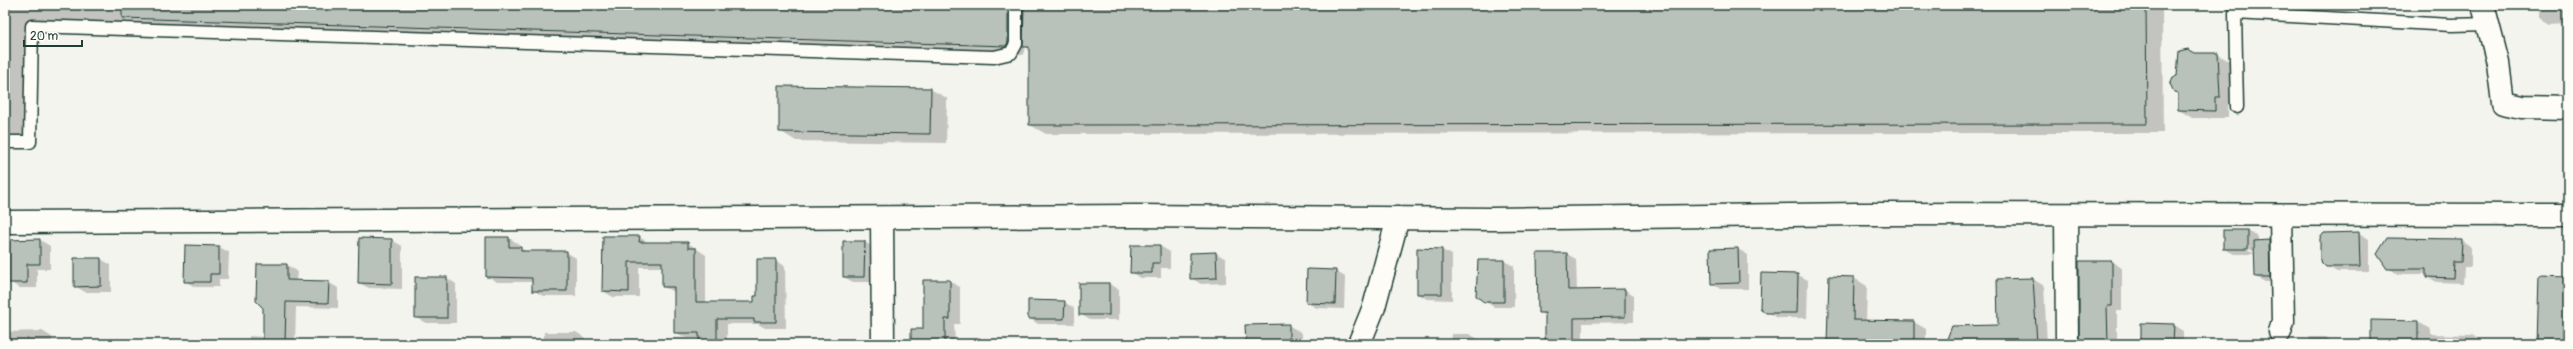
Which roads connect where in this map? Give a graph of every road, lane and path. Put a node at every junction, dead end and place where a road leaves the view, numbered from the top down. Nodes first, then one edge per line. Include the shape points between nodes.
1 (1016, 5) edge
2 (2486, 15) edge
3 (2237, 107) dead end
4 (2568, 108) edge
5 (5, 142) edge
6 (2066, 215) junction
7 (2281, 215) junction
8 (2568, 215) edge
9 (882, 218) junction
10 (1398, 218) junction
11 (5, 222) edge
12 (1374, 307) junction
13 (2280, 332) dead end
14 (883, 344) edge
15 (1359, 344) edge
16 (1373, 344) edge
17 (2067, 344) edge

1 - 5 lane via 1016,44 1011,53 994,58 32,26 30,142
2 - 3 lane via 2451,25 2235,13
2 - 4 street via 2498,63 2503,103 2522,107
6 - 7 street
6 - 10 street
6 - 17 street
7 - 8 street
7 - 13 street via 2283,322
9 - 10 street
9 - 11 street
9 - 14 street
10 - 12 street
12 - 15 street
12 - 16 street

